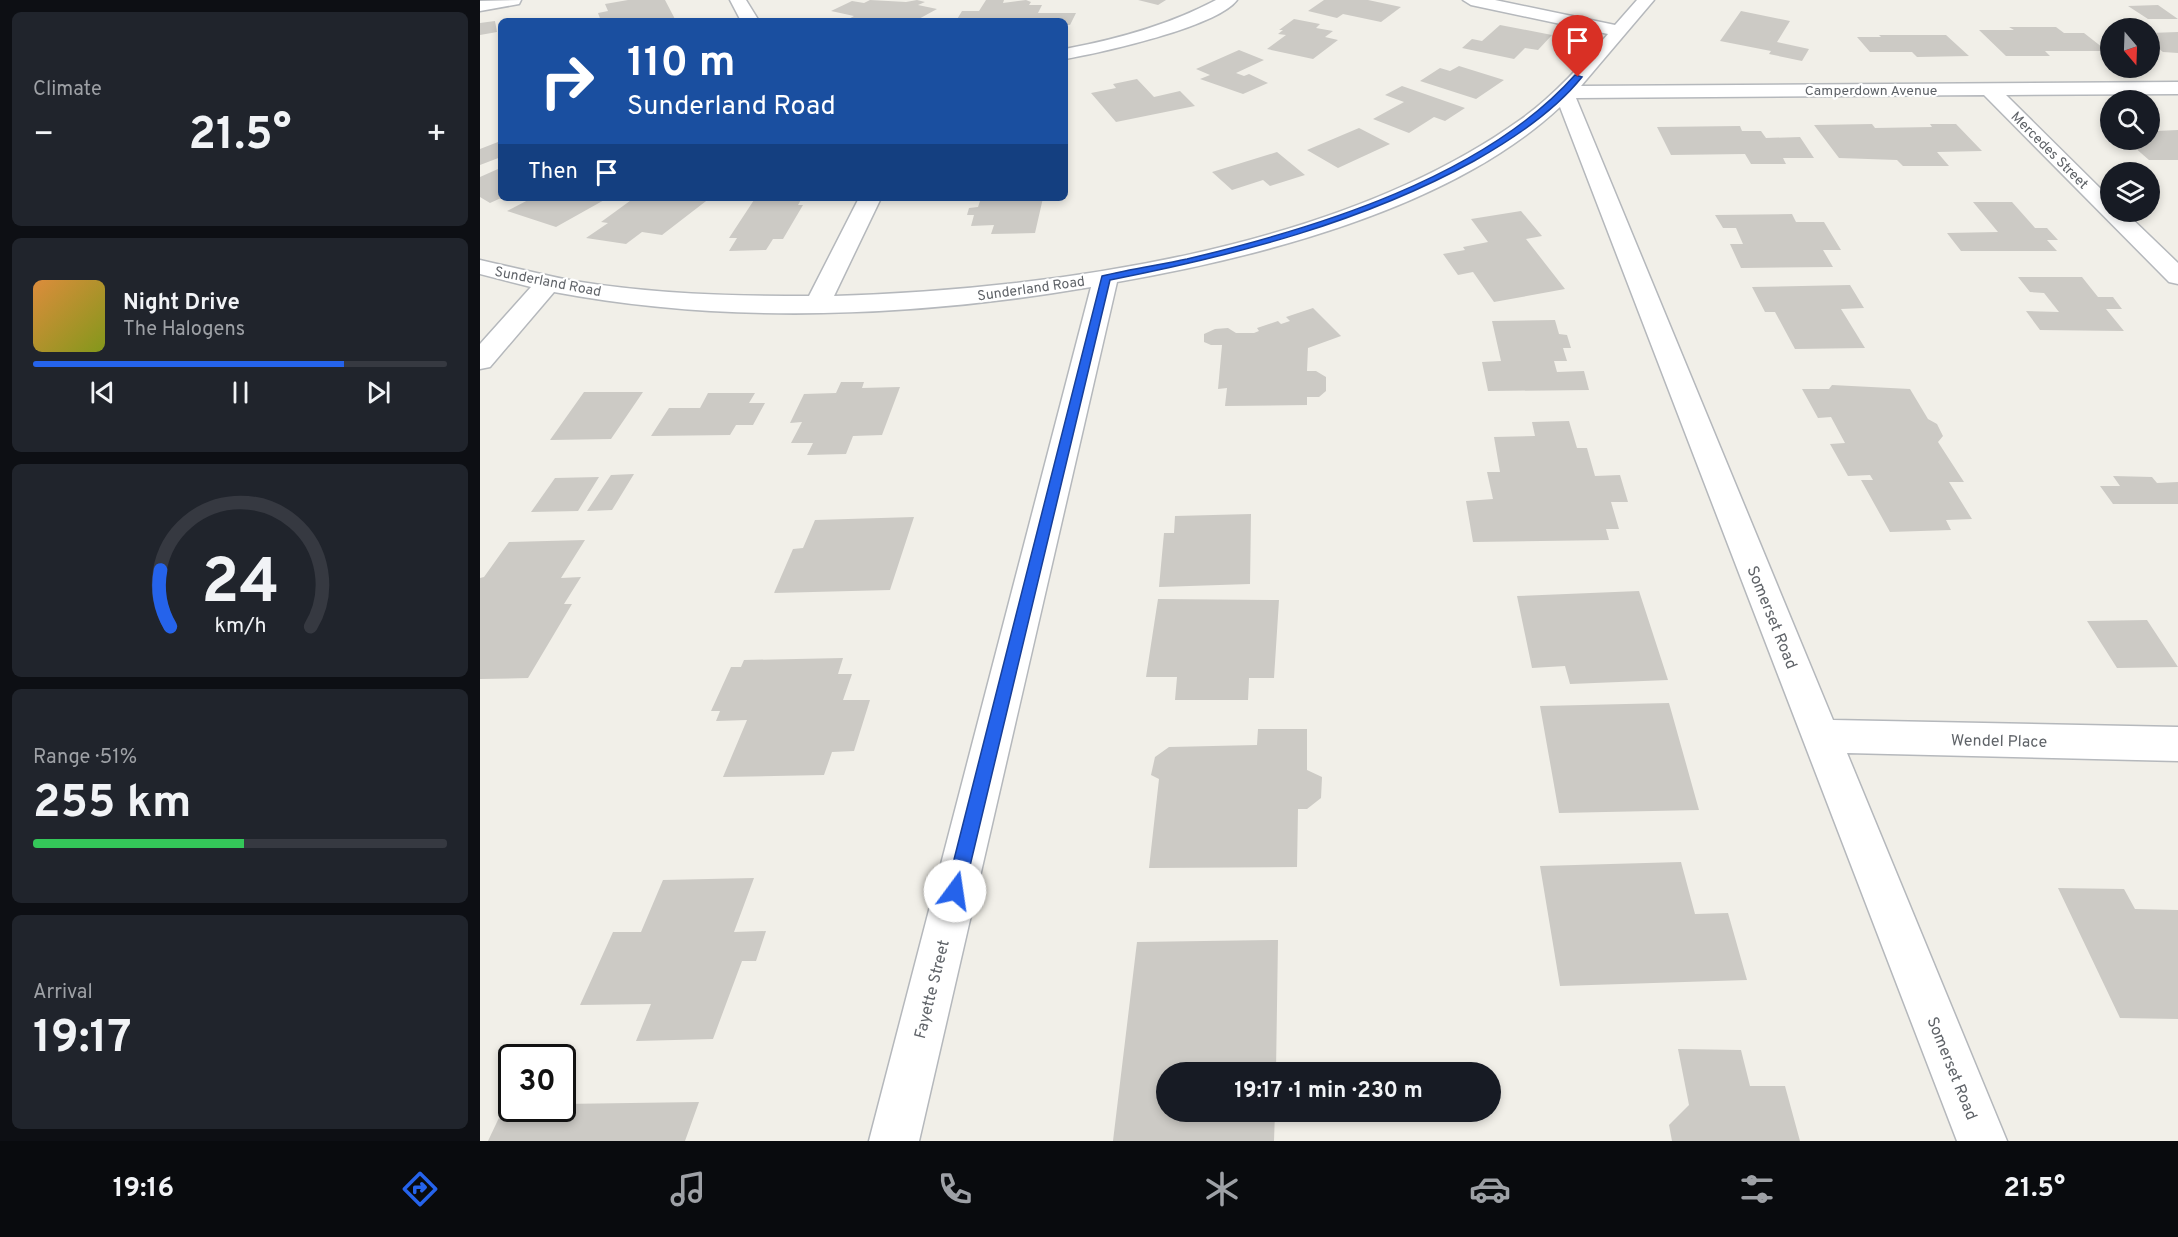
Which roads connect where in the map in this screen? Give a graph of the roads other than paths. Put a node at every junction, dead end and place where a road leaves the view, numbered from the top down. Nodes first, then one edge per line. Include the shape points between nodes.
1 (513, 0) edge
2 (738, 0) edge
3 (1229, 0) edge
4 (1471, 0) edge
5 (1646, 0) edge
6 (480, 6) edge
7 (748, 18) edge
8 (1619, 31) junction
9 (1068, 53) edge
10 (2178, 88) edge
11 (1989, 89) junction
12 (1564, 92) junction
13 (2100, 200) edge
14 (869, 201) edge
15 (2122, 222) edge
16 (480, 267) edge
17 (2178, 277) edge
18 (1106, 278) junction
19 (548, 283) junction
20 (817, 305) junction
21 (480, 361) edge
22 (1820, 736) junction
23 (2178, 744) edge
24 (894, 1141) edge
25 (1982, 1141) edge

1 - 6 street
2 - 7 street
3 - 9 street via 1172,27
4 - 8 street
5 - 8 street, Sunderland Road
8 - 12 street, Sunderland Road
10 - 11 street, Camperdown Avenue
11 - 12 street, Camperdown Avenue
11 - 13 street, Mercedes Street
12 - 18 street, Sunderland Road via 1491,148 1436,178 1369,207 1291,234 1188,262
12 - 22 street, Somerset Road
14 - 20 street
15 - 17 street, Mercedes Street
16 - 19 street, Sunderland Road
18 - 20 street, Sunderland Road via 988,295
18 - 24 street, Fayette Street
19 - 20 street, Sunderland Road via 702,302
19 - 21 street
22 - 23 street, Wendel Place
22 - 25 street, Somerset Road

